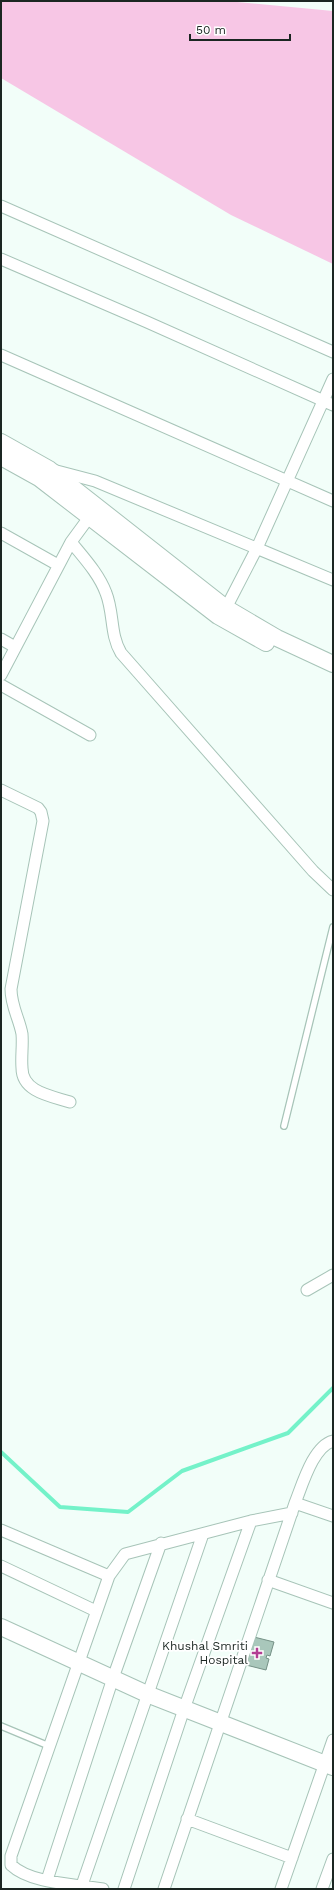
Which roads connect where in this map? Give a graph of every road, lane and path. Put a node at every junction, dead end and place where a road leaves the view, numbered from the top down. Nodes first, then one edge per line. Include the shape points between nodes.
1 (1, 206) edge
2 (1, 259) edge
3 (333, 352) edge
4 (1, 355) edge
5 (333, 379) edge
6 (322, 401) junction
7 (333, 406) edge
8 (1, 442) edge
9 (1, 457) edge
10 (44, 473) junction
11 (287, 481) junction
12 (333, 501) edge
13 (94, 512) junction
14 (1, 534) edge
15 (71, 542) junction
16 (257, 548) junction
17 (58, 565) junction
18 (333, 580) edge
19 (222, 612) junction
20 (1, 639) edge
21 (15, 647) junction
22 (333, 664) edge
23 (333, 674) edge
24 (1, 675) edge
25 (1, 685) edge
26 (90, 735) dead end
27 (1, 790) edge
28 (333, 890) edge
29 (333, 927) edge
30 (1, 996) edge
31 (11, 1001) junction
32 (70, 1102) dead end
33 (284, 1126) dead end
34 (333, 1275) edge
35 (307, 1290) dead end
36 (333, 1441) edge
37 (293, 1508) junction
38 (333, 1516) edge
39 (250, 1521) junction
40 (1, 1530) edge
41 (203, 1534) junction
42 (160, 1543) junction
43 (1, 1566) edge
44 (109, 1576) junction
45 (268, 1580) junction
46 (333, 1603) edge
47 (96, 1611) junction
48 (1, 1626) edge
49 (78, 1661) junction
50 (113, 1678) junction
51 (148, 1694) junction
52 (184, 1709) junction
53 (219, 1722) junction
54 (1, 1726) edge
55 (333, 1740) edge
56 (49, 1746) junction
57 (329, 1766) edge
58 (188, 1819) junction
59 (292, 1858) junction
60 (333, 1859) edge
61 (46, 1880) junction
62 (82, 1885) junction
63 (103, 1889) edge
64 (124, 1889) edge
65 (164, 1889) edge
66 (281, 1889) edge
67 (322, 1889) edge

1 - 3 street
2 - 6 street
4 - 11 street
5 - 6 street
6 - 7 street
6 - 11 street
8 - 10 main road
9 - 10 main road
10 - 13 main road
10 - 16 street via 95,481
11 - 12 street
11 - 16 street
13 - 15 street
13 - 19 main road
14 - 17 street
15 - 17 street
15 - 28 street via 99,579 106,594 115,643 121,653 313,871
16 - 18 street
16 - 19 street
17 - 21 street
19 - 22 main road
19 - 23 main road via 268,644
20 - 21 street
21 - 24 street
25 - 26 street
27 - 31 street via 38,808 44,820 14,969
29 - 33 lane
30 - 31 street
31 - 32 street via 21,1030 22,1072 26,1083 34,1090
34 - 35 street
36 - 37 street via 325,1444 315,1456
37 - 38 street
37 - 39 street
37 - 45 street
39 - 41 street
39 - 52 street
40 - 44 street
41 - 42 street
41 - 51 street
42 - 44 street via 125,1554
42 - 50 street
43 - 47 street
44 - 47 street
45 - 46 street
45 - 53 street
47 - 49 street
48 - 49 main road
49 - 50 main road
49 - 56 street
50 - 51 main road
50 - 61 street
51 - 52 main road
51 - 62 street
52 - 53 main road
52 - 64 street
53 - 57 main road
53 - 58 street
54 - 56 lane
55 - 57 street
56 - 61 street via 11,1856 11,1864 16,1870
57 - 59 street
58 - 59 street
58 - 65 street
59 - 66 street
60 - 67 street
61 - 62 street
62 - 63 street

